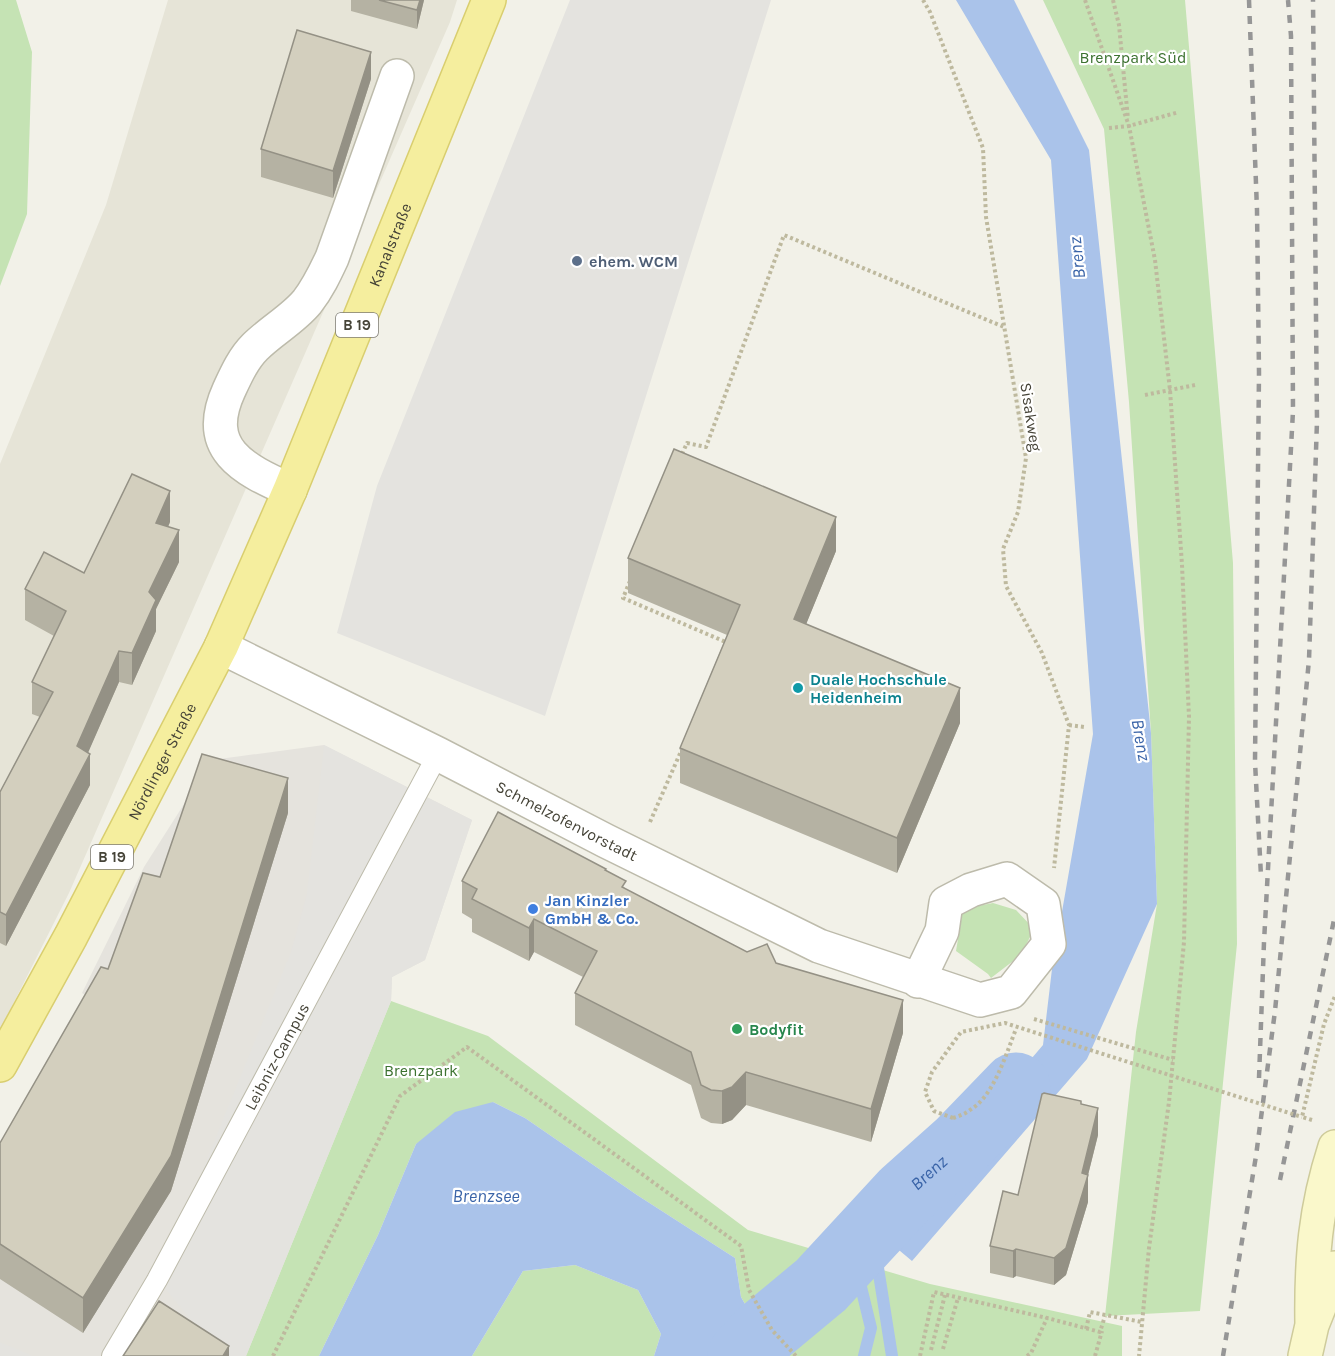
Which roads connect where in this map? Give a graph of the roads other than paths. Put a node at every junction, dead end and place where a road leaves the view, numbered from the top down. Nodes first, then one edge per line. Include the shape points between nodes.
1 (489, 0) edge
2 (398, 76) dead end
3 (290, 490) junction
4 (221, 647) junction
5 (438, 754) junction
6 (918, 981) junction
7 (980, 1000) junction
8 (1033, 1019) road end
9 (0, 1065) edge
10 (1335, 1147) edge
11 (1327, 1210) edge
12 (1335, 1268) edge
13 (1309, 1340) edge
14 (112, 1356) edge

1 - 3 main road, Kanalstraße / B 19
2 - 3 street via 321,280 306,303 255,347 240,367 220,420 223,441 237,461 256,475
3 - 4 main road, Kanalstraße / B 19
4 - 5 street, Schmelzofenvorstadt
4 - 9 main road, Nördlinger Straße / B 19
5 - 6 street, Schmelzofenvorstadt via 819,946
5 - 14 lane, Leibniz-Campus via 158,1280
6 - 7 street, Schmelzofenvorstadt
6 - 7 street via 942,931 946,903 1006,879 1043,904 1049,944 1011,992
7 - 8 street, Schmelzofenvorstadt
10 - 11 street
11 - 13 street via 1314,1239
12 - 13 street

